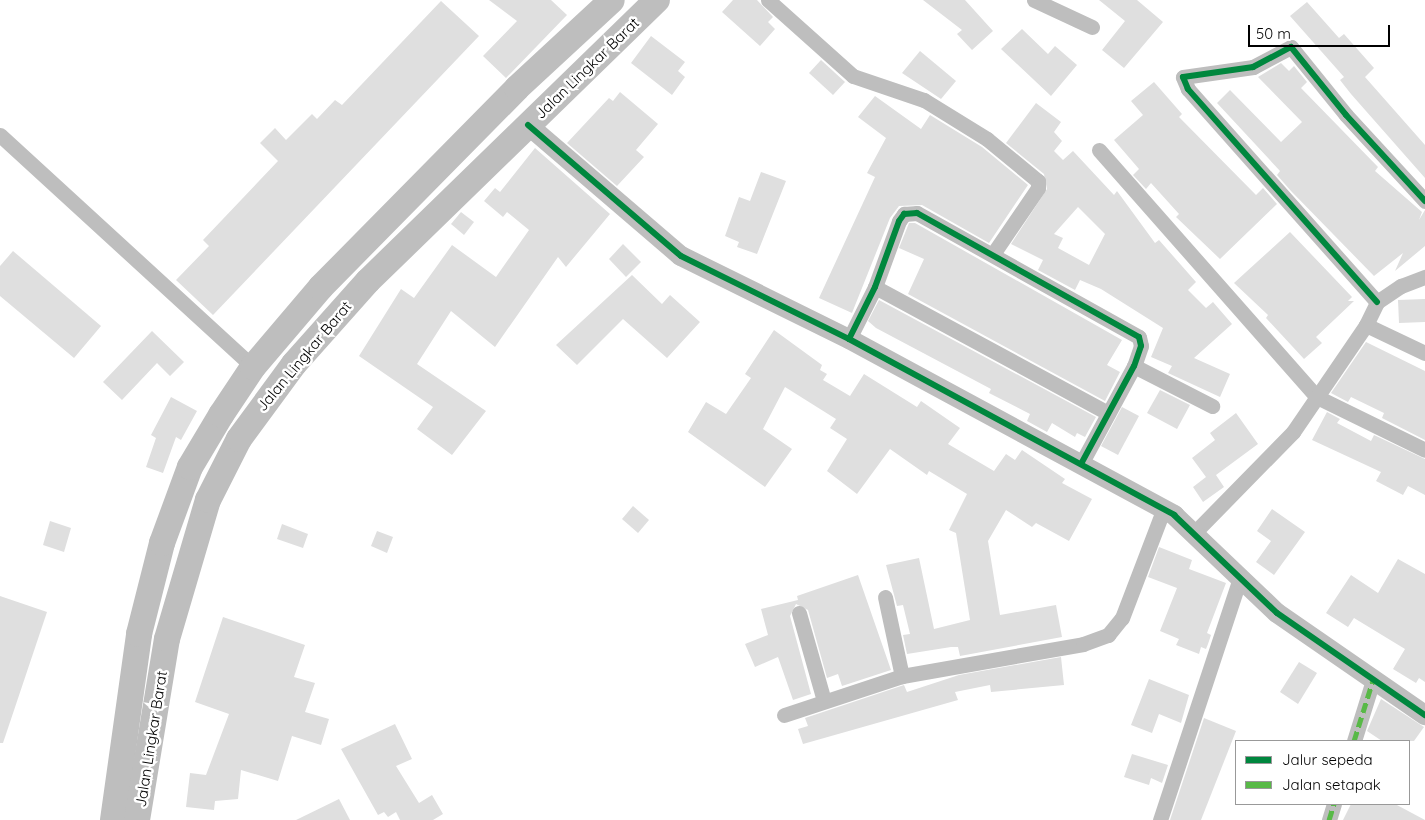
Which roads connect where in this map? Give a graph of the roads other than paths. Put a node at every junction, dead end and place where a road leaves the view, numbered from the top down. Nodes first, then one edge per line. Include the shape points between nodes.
1 (612, 0) edge
2 (657, 0) edge
3 (768, 0) edge
4 (1034, 0) edge
5 (1092, 27) dead end
6 (582, 29) junction
7 (602, 54) junction
8 (549, 59) junction
9 (572, 83) junction
10 (528, 125) junction
11 (0, 135) edge
12 (1099, 150) dead end
13 (1425, 201) edge
14 (993, 254) junction
15 (1425, 276) edge
16 (875, 287) junction
17 (1377, 302) junction
18 (1366, 324) junction
19 (849, 339) junction
20 (1422, 349) edge
21 (1134, 366) junction
22 (253, 367) junction
23 (1317, 397) junction
24 (1212, 406) dead end
25 (1108, 413) junction
26 (1425, 450) edge
27 (1081, 464) junction
28 (1164, 508) junction
29 (1196, 531) junction
30 (1240, 578) junction
31 (885, 597) dead end
32 (799, 613) dead end
33 (902, 676) junction
34 (1373, 680) junction
35 (824, 701) junction
36 (784, 715) dead end
37 (1425, 715) edge
38 (1354, 740) edge
39 (1334, 805) edge
40 (112, 820) edge
41 (137, 820) edge
42 (1160, 820) edge
43 (1329, 820) edge

1 - 6 highway, Jalan Lingkar Barat
2 - 7 highway, Jalan Lingkar Barat
3 - 14 street via 853,76 924,100 987,139 1038,181 1038,188
4 - 5 street
6 - 7 highway
6 - 8 highway, Jalan Lingkar Barat
7 - 9 highway, Jalan Lingkar Barat
8 - 9 highway
8 - 22 highway, Jalan Lingkar Barat via 322,287
9 - 10 highway, Jalan Lingkar Barat
10 - 19 street via 672,251
10 - 41 highway, Jalan Lingkar Barat via 368,281 294,364 220,470 196,534 167,639
11 - 22 street
12 - 23 street
13 - 17 street via 1346,115 1291,46 1284,47 1253,67 1183,77 1188,89
14 - 16 street via 909,212 899,220
14 - 21 street via 1136,333 1141,346
15 - 17 street
16 - 19 street
16 - 25 street
17 - 18 street
18 - 20 street
18 - 23 street
19 - 27 street
21 - 24 street
21 - 25 street
22 - 40 highway, Jalan Lingkar Barat via 190,467 162,543 139,634
23 - 26 street
23 - 29 street via 1275,454
25 - 27 street
27 - 28 street
28 - 29 street
28 - 33 street via 1122,618 1108,635 1083,644
29 - 30 street
30 - 34 street via 1284,618
30 - 42 street
31 - 33 street
32 - 35 street
33 - 35 street
34 - 37 street
34 - 38 street
35 - 36 street
39 - 43 street

